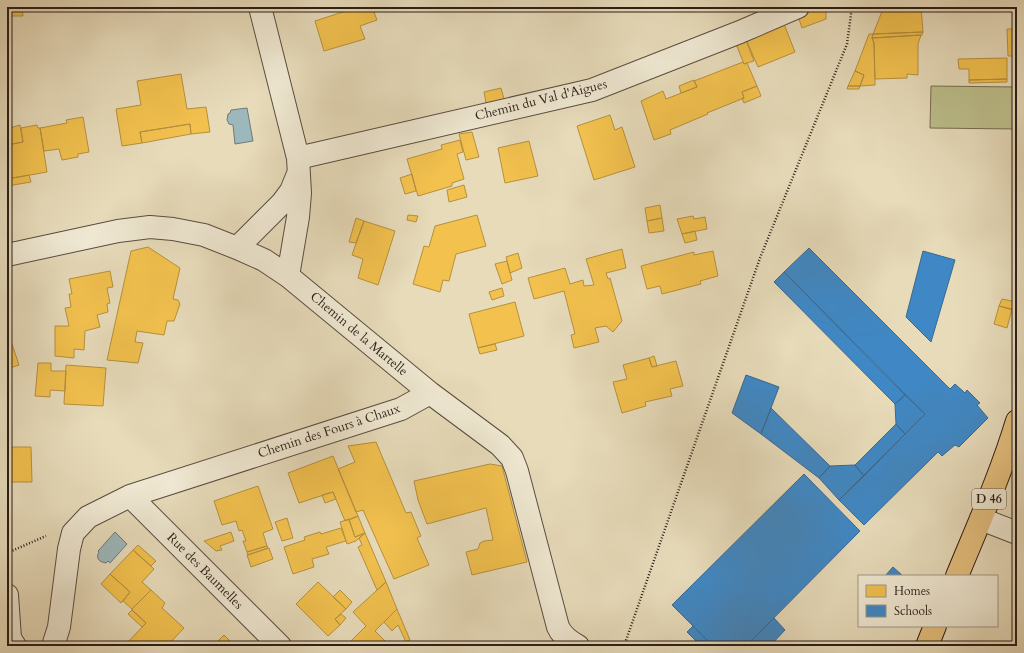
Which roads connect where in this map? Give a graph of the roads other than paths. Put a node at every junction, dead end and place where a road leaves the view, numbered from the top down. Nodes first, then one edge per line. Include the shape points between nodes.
1 (260, 7) edge
2 (798, 7) edge
3 (298, 166) junction
4 (237, 248) junction
5 (7, 255) edge
6 (288, 276) junction
7 (430, 393) junction
8 (1017, 421) edge
9 (130, 496) junction
10 (981, 519) junction
11 (1017, 533) edge
12 (956, 575) edge
13 (7, 595) edge
14 (935, 627) edge
15 (557, 639) edge
16 (15, 646) edge
17 (53, 646) edge
18 (280, 646) edge
19 (578, 646) edge
20 (927, 646) edge

1 - 3 street
2 - 3 street, Chemin du Val d'Aigues via 592,90
3 - 4 street via 291,190 282,203
3 - 6 street via 298,218
4 - 5 street, Chemin de la Martelle via 204,235 150,227 118,231
4 - 6 street, Chemin de la Martelle via 264,260
6 - 7 street, Chemin de la Martelle
7 - 9 street, Chemin des Fours à Chaux via 401,409
7 - 15 street via 490,437 512,458 558,627
8 - 10 main road, D 46 via 1003,465
9 - 17 street, Chemin des Fours à Chaux via 88,517 73,533 59,627
9 - 18 street, Rue des Baumelles
10 - 11 street
10 - 12 main road, D 46
13 - 16 street via 10,638
14 - 20 main road
15 - 19 street via 565,638

